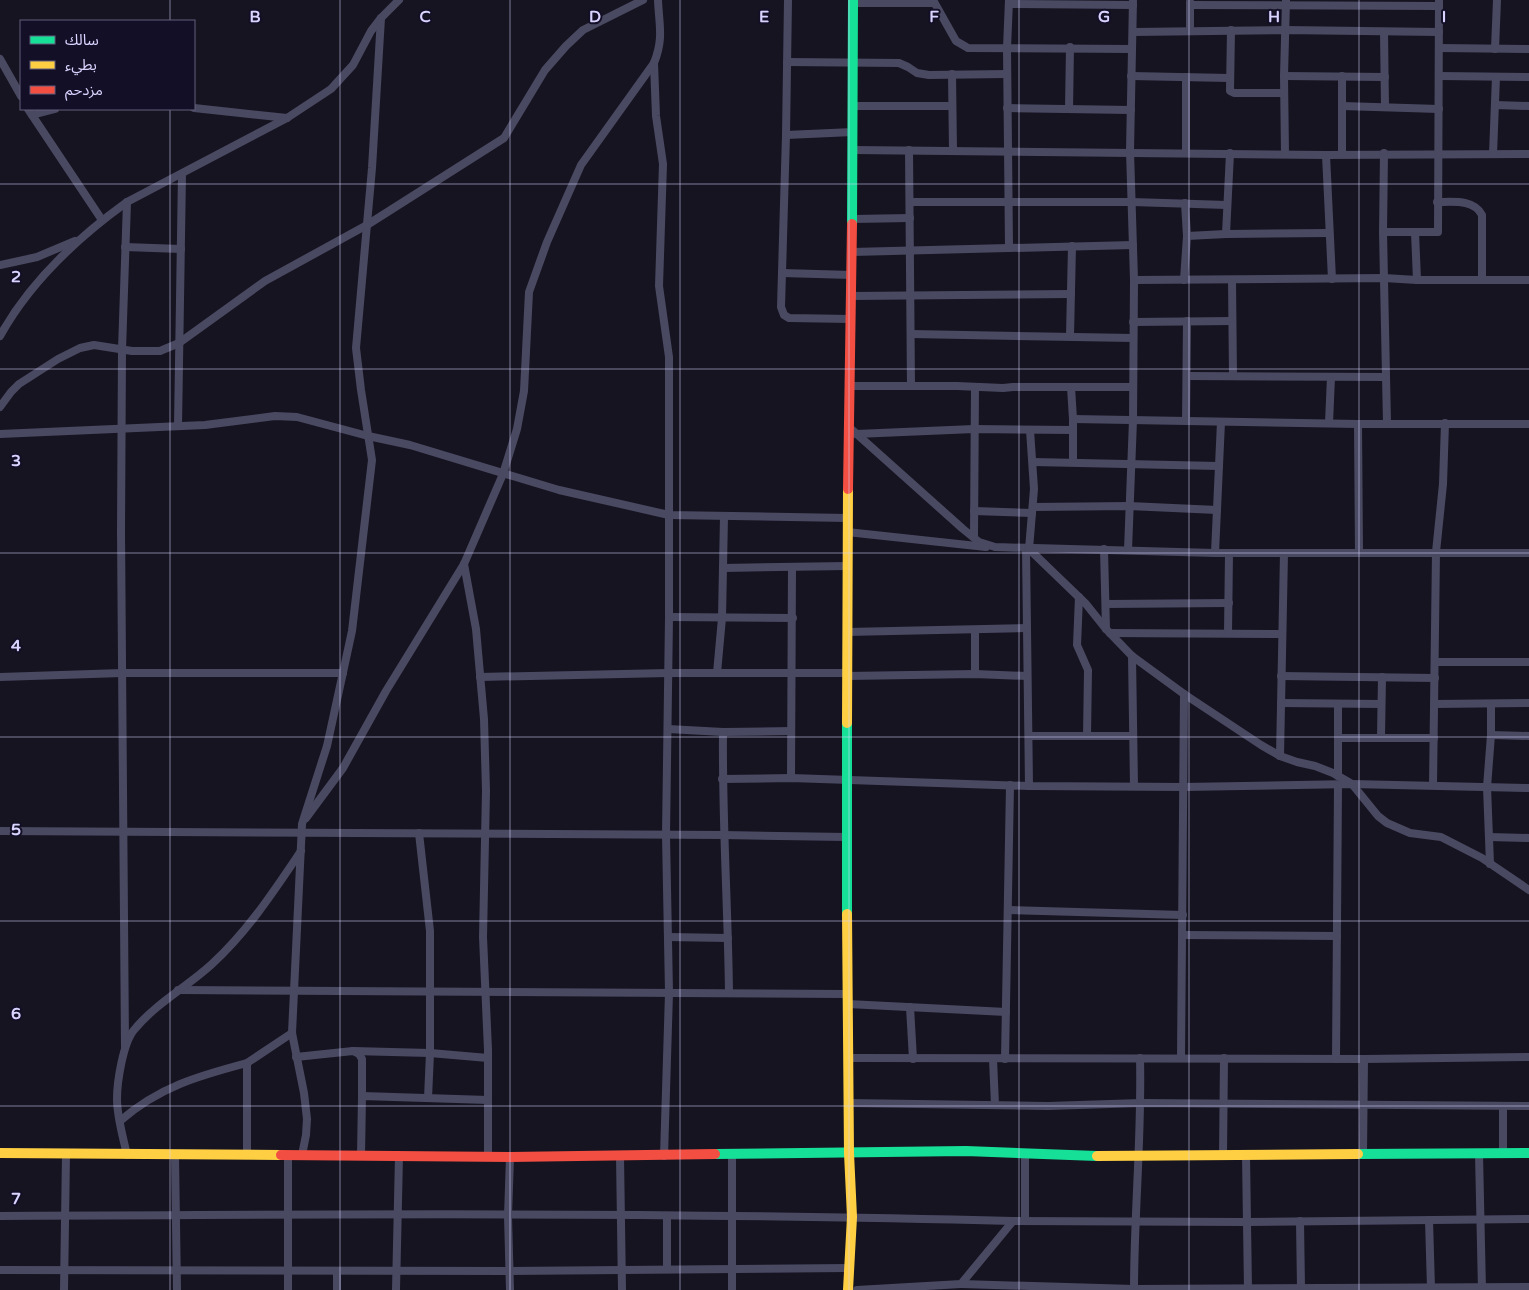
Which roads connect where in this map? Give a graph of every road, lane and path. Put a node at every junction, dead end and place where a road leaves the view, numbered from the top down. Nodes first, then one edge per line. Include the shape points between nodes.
1 (399, 0) edge
2 (643, 0) edge
3 (658, 0) edge
4 (788, 0) edge
5 (1497, 0) edge
6 (933, 1) edge
7 (853, 2) edge
8 (1009, 2) edge
9 (1133, 2) edge
10 (1190, 2) edge
11 (1286, 2) edge
12 (1077, 3) edge
13 (1231, 3) edge
14 (1383, 3) edge
15 (1439, 3) edge
16 (381, 18) junction
17 (1231, 30) junction
18 (1286, 30) junction
19 (1190, 31) junction
20 (1133, 32) junction
21 (1384, 32) junction
22 (1440, 32) junction
23 (1070, 47) junction
24 (1007, 48) junction
25 (1439, 48) junction
26 (1495, 48) junction
27 (1132, 49) junction
28 (1529, 49) edge
29 (0, 59) edge
30 (787, 62) junction
31 (654, 63) junction
32 (853, 63) junction
33 (952, 74) junction
34 (1007, 74) junction
35 (1131, 76) junction
36 (1284, 76) junction
37 (1342, 76) junction
38 (1385, 76) junction
39 (1440, 76) junction
40 (1186, 77) junction
41 (1496, 77) junction
42 (1529, 77) edge
43 (1230, 78) junction
44 (1284, 93) junction
45 (20, 94) edge
46 (1494, 105) junction
47 (853, 106) junction
48 (952, 106) junction
49 (1342, 106) junction
50 (1529, 106) edge
51 (1385, 107) junction
52 (195, 108) edge
53 (1007, 108) junction
54 (1069, 109) junction
55 (1439, 109) junction
56 (47, 110) edge
57 (1131, 110) junction
58 (30, 112) edge
59 (287, 118) junction
60 (853, 132) junction
61 (786, 135) junction
62 (853, 150) junction
63 (909, 150) junction
64 (953, 150) junction
65 (1007, 150) junction
66 (1130, 151) junction
67 (1186, 153) junction
68 (1230, 153) junction
69 (1384, 153) junction
70 (1285, 154) junction
71 (1326, 154) junction
72 (1342, 154) junction
73 (1437, 154) junction
74 (1493, 154) junction
75 (1529, 154) edge
76 (182, 174) junction
77 (1008, 201) junction
78 (127, 202) junction
79 (910, 202) junction
80 (1132, 202) junction
81 (1437, 202) junction
82 (1185, 203) junction
83 (1228, 205) junction
84 (852, 218) junction
85 (910, 218) junction
86 (102, 220) junction
87 (367, 225) junction
88 (1383, 232) junction
89 (1415, 232) junction
90 (1329, 233) junction
91 (1226, 234) junction
92 (1186, 236) junction
93 (79, 239) junction
94 (1133, 245) junction
95 (1072, 246) junction
96 (125, 247) junction
97 (1009, 248) junction
98 (181, 249) junction
99 (910, 249) junction
100 (852, 252) junction
101 (0, 265) edge
102 (782, 273) junction
103 (852, 275) junction
104 (1384, 278) junction
105 (1332, 279) junction
106 (1134, 280) junction
107 (1184, 280) junction
108 (1232, 280) junction
109 (1417, 280) junction
110 (1482, 280) junction
111 (1529, 280) edge
112 (1071, 294) junction
113 (910, 295) junction
114 (852, 296) junction
115 (851, 319) junction
116 (1187, 321) junction
117 (1232, 321) junction
118 (1133, 322) junction
119 (911, 334) junction
120 (0, 336) edge
121 (1070, 336) junction
122 (1133, 338) junction
123 (179, 343) junction
124 (122, 350) junction
125 (1187, 376) junction
126 (1233, 376) junction
127 (1331, 376) junction
128 (1386, 377) junction
129 (851, 386) junction
130 (911, 386) junction
131 (1133, 386) junction
132 (974, 387) junction
133 (1071, 387) junction
134 (0, 407) edge
135 (1073, 419) junction
136 (1133, 420) junction
137 (1186, 421) junction
138 (1221, 422) junction
139 (1329, 423) junction
140 (1386, 423) junction
141 (1445, 423) junction
142 (1358, 424) junction
143 (1529, 424) edge
144 (178, 426) junction
145 (974, 429) junction
146 (121, 430) junction
147 (1030, 430) junction
148 (1073, 430) junction
149 (853, 431) junction
150 (0, 434) edge
151 (368, 436) junction
152 (1033, 462) junction
153 (1073, 462) junction
154 (1131, 464) junction
155 (1219, 466) junction
156 (503, 474) junction
157 (1129, 506) junction
158 (1032, 510) junction
159 (1217, 510) junction
160 (974, 511) junction
161 (669, 515) junction
162 (724, 516) junction
163 (848, 518) junction
164 (847, 532) junction
165 (974, 537) junction
166 (995, 548) junction
167 (1028, 549) junction
168 (1104, 549) junction
169 (1128, 550) junction
170 (1436, 552) junction
171 (1215, 553) junction
172 (1229, 553) junction
173 (1284, 553) junction
174 (1359, 553) junction
175 (1529, 554) edge
176 (464, 564) junction
177 (847, 566) junction
178 (792, 567) junction
179 (723, 568) junction
180 (1079, 597) junction
181 (1229, 603) junction
182 (1106, 604) junction
183 (669, 617) junction
184 (722, 618) junction
185 (792, 618) junction
186 (1027, 628) junction
187 (975, 630) junction
188 (1108, 631) junction
189 (847, 632) junction
190 (1228, 633) junction
191 (1282, 634) junction
192 (1132, 656) junction
193 (1435, 662) junction
194 (1529, 662) edge
195 (122, 673) junction
196 (343, 673) junction
197 (668, 673) junction
198 (717, 673) junction
199 (793, 673) junction
200 (974, 674) junction
201 (847, 675) junction
202 (1027, 676) junction
203 (1281, 676) junction
204 (0, 677) edge
205 (480, 677) junction
206 (1382, 677) junction
207 (1435, 678) junction
208 (1184, 694) junction
209 (1281, 703) junction
210 (1529, 703) edge
211 (1381, 704) junction
212 (1434, 704) junction
213 (1491, 704) junction
214 (1338, 705) junction
215 (668, 729) junction
216 (791, 731) junction
217 (723, 732) junction
218 (1491, 735) junction
219 (1028, 736) junction
220 (1087, 736) junction
221 (1133, 736) junction
222 (1529, 736) edge
223 (1380, 737) junction
224 (1338, 738) junction
225 (1434, 738) junction
226 (1280, 756) junction
227 (1338, 776) junction
228 (791, 778) junction
229 (722, 779) junction
230 (848, 781) junction
231 (1352, 784) junction
232 (1010, 785) junction
233 (1338, 785) junction
234 (1433, 785) junction
235 (1029, 786) junction
236 (1134, 786) junction
237 (1184, 787) junction
238 (1487, 787) junction
239 (1529, 788) edge
240 (302, 824) junction
241 (0, 831) edge
242 (123, 832) junction
243 (419, 833) junction
244 (302, 834) junction
245 (485, 834) junction
246 (666, 835) junction
247 (723, 835) junction
248 (847, 837) junction
249 (1489, 838) junction
250 (1529, 838) edge
251 (302, 850) junction
252 (1490, 864) junction
253 (1529, 890) edge
254 (1008, 910) junction
255 (1183, 915) junction
256 (1183, 935) junction
257 (1337, 936) junction
258 (668, 937) junction
259 (728, 938) junction
260 (178, 990) junction
261 (294, 992) junction
262 (430, 992) junction
263 (484, 992) junction
264 (669, 993) junction
265 (729, 994) junction
266 (848, 999) junction
267 (910, 1008) junction
268 (1006, 1012) junction
269 (292, 1033) junction
270 (125, 1046) junction
271 (353, 1051) junction
272 (430, 1053) junction
273 (296, 1057) junction
274 (1529, 1057) edge
275 (488, 1058) junction
276 (849, 1058) junction
277 (1140, 1058) junction
278 (1181, 1058) junction
279 (1224, 1058) junction
280 (1336, 1058) junction
281 (913, 1059) junction
282 (993, 1059) junction
283 (1005, 1059) junction
284 (1364, 1059) junction
285 (247, 1062) junction
286 (362, 1096) junction
287 (428, 1098) junction
288 (488, 1100) junction
289 (849, 1103) junction
290 (1141, 1103) junction
291 (1223, 1104) junction
292 (995, 1105) junction
293 (1364, 1106) junction
294 (1503, 1106) junction
295 (1529, 1106) edge
296 (120, 1121) junction
297 (0, 1153) edge
298 (849, 1153) junction
299 (1025, 1153) junction
300 (1529, 1153) edge
301 (66, 1154) junction
302 (1363, 1154) junction
303 (1479, 1154) junction
304 (1502, 1154) junction
305 (127, 1155) junction
306 (248, 1155) junction
307 (288, 1155) junction
308 (302, 1155) junction
309 (361, 1155) junction
310 (732, 1155) junction
311 (1223, 1155) junction
312 (1246, 1155) junction
313 (175, 1156) junction
314 (399, 1156) junction
315 (620, 1156) junction
316 (664, 1156) junction
317 (1139, 1156) junction
318 (488, 1157) junction
319 (510, 1157) junction
320 (287, 1214) junction
321 (64, 1215) junction
322 (177, 1215) junction
323 (396, 1215) junction
324 (621, 1215) junction
325 (0, 1216) edge
326 (508, 1216) junction
327 (667, 1216) junction
328 (731, 1216) junction
329 (852, 1217) junction
330 (1480, 1219) junction
331 (1529, 1219) edge
332 (1025, 1220) junction
333 (1429, 1220) junction
334 (1012, 1221) junction
335 (1135, 1221) junction
336 (1300, 1221) junction
337 (1247, 1222) junction
338 (849, 1268) junction
339 (622, 1269) junction
340 (667, 1269) junction
341 (0, 1270) edge
342 (64, 1270) junction
343 (337, 1270) junction
344 (395, 1270) junction
345 (732, 1270) junction
346 (177, 1271) junction
347 (288, 1271) junction
348 (509, 1271) junction
349 (960, 1284) junction
350 (1529, 1287) edge
351 (912, 1288) edge
352 (1019, 1288) edge
353 (1301, 1288) junction
354 (1431, 1288) junction
355 (1134, 1289) edge
356 (1366, 1289) edge
357 (1482, 1289) edge
358 (64, 1290) edge
359 (176, 1290) edge
360 (288, 1290) edge
361 (337, 1290) edge
362 (396, 1290) edge
363 (510, 1290) edge
364 (622, 1290) edge
365 (732, 1290) edge
366 (848, 1290) edge
367 (856, 1290) edge
368 (1248, 1290) edge

1 - 16 street
2 - 87 street via 583,30 566,46 545,70 504,138
3 - 31 street via 660,48
4 - 30 street
5 - 26 street
6 - 7 street
6 - 24 street via 956,41 963,47
7 - 32 street
8 - 12 street
8 - 24 street
9 - 12 street
9 - 20 street
10 - 13 street
10 - 19 street
11 - 13 street
11 - 14 street
11 - 18 street
14 - 15 street
15 - 22 street
16 - 59 street via 353,65 331,89
16 - 87 street
17 - 18 street
17 - 19 street
17 - 43 street
18 - 21 street
18 - 36 street
19 - 20 street
20 - 27 street
21 - 22 street
21 - 38 street
22 - 25 street
23 - 24 street
23 - 27 street
23 - 54 street
24 - 34 street
25 - 26 street
25 - 39 street
26 - 28 street
27 - 35 street
29 - 45 street
30 - 32 street
30 - 61 street
31 - 156 street via 581,165 547,242 529,292 524,391 517,429
31 - 161 street via 656,116 663,164 659,286 669,357
32 - 33 street via 898,63 916,73
32 - 47 street
33 - 34 street
33 - 48 street
34 - 53 street
35 - 40 street
35 - 57 street
36 - 37 street
36 - 44 street
37 - 38 street
37 - 49 street
38 - 51 street
39 - 41 street
39 - 55 street
40 - 43 street
40 - 67 street
41 - 42 street
41 - 46 street
43 - 44 street via 1230,91 1233,92
44 - 70 street
46 - 50 street
46 - 74 street
47 - 48 street
47 - 60 street
48 - 64 street
49 - 51 street
49 - 72 street
51 - 55 street
52 - 59 street
53 - 54 street
53 - 65 street
54 - 57 street
55 - 73 street
56 - 58 street
57 - 66 street
58 - 86 street
59 - 76 street
60 - 61 street
60 - 62 street
61 - 102 street
62 - 63 street
62 - 84 street
63 - 64 street
63 - 79 street
64 - 65 street
65 - 66 street
65 - 77 street
66 - 67 street
66 - 80 street
67 - 68 street
68 - 70 street
68 - 83 street
69 - 72 street
69 - 73 street
69 - 88 street
70 - 71 street
71 - 72 street
71 - 90 street
73 - 74 street
73 - 81 street
74 - 75 street
76 - 78 street
76 - 98 street
77 - 79 street
77 - 80 street
77 - 97 street
78 - 86 street
78 - 96 street
79 - 85 street
80 - 82 street
80 - 94 street
81 - 89 street via 1438,232
81 - 110 street via 1469,204 1480,211
82 - 83 street
82 - 92 street
83 - 91 street
84 - 85 street
84 - 100 street
85 - 99 street
86 - 93 street
87 - 123 street via 265,281
87 - 151 street via 356,348
88 - 89 street
88 - 104 street
89 - 109 street
90 - 91 street
90 - 105 street
91 - 92 street
92 - 107 street
93 - 101 street via 37,257
93 - 120 street via 24,298
94 - 95 street
94 - 106 street
95 - 97 street
95 - 112 street
96 - 98 street
96 - 124 street
97 - 99 street
98 - 123 street
99 - 100 street
99 - 113 street
100 - 103 street
102 - 103 street
102 - 115 street via 780,307 789,318
103 - 114 street
104 - 105 street
104 - 109 street
104 - 128 street
105 - 108 street
106 - 107 street
106 - 118 street
107 - 108 street
108 - 117 street
109 - 110 street
110 - 111 street
112 - 113 street
112 - 121 street
113 - 114 street
113 - 119 street
114 - 115 street
115 - 129 street
116 - 117 street
116 - 118 street
116 - 125 street
117 - 126 street
118 - 122 street
119 - 121 street
119 - 130 street
121 - 122 street
122 - 131 street
123 - 124 street via 160,351
123 - 144 street
124 - 134 street via 94,345 80,348 19,384
124 - 146 street
125 - 126 street
125 - 137 street
126 - 127 street
127 - 128 street
127 - 139 street
128 - 140 street
129 - 130 street
129 - 149 street
130 - 132 street
131 - 133 street
131 - 136 street
132 - 133 street
132 - 145 street
133 - 135 street
135 - 136 street
135 - 148 street
136 - 137 street
136 - 154 street
137 - 138 street
138 - 139 street
138 - 155 street
139 - 142 street
140 - 141 street
140 - 142 street
141 - 143 street
141 - 170 street
142 - 174 street
144 - 146 street
144 - 151 street via 282,416
145 - 147 street
145 - 149 street
145 - 160 street
146 - 150 street
146 - 195 street
147 - 148 street
147 - 152 street
148 - 153 street
149 - 163 street
149 - 165 street
151 - 156 street via 410,445
151 - 196 street via 372,460 352,631
152 - 153 street
152 - 158 street
153 - 154 street
154 - 155 street
154 - 157 street
155 - 159 street
156 - 161 street
156 - 176 street
157 - 158 street
157 - 159 street
157 - 169 street
158 - 160 street
158 - 167 street
159 - 171 street
160 - 165 street
161 - 162 street
161 - 183 street
162 - 163 street
162 - 179 street
163 - 164 street
164 - 166 street
164 - 177 street
165 - 166 street
166 - 167 street
167 - 168 street
167 - 180 street
167 - 186 street
168 - 169 street
168 - 182 street
169 - 171 street
170 - 174 street
170 - 175 street
170 - 193 street
171 - 172 street
172 - 173 street
172 - 181 street
173 - 174 street
173 - 191 street
176 - 205 street via 476,629
176 - 240 street via 342,768
177 - 178 street
177 - 189 street
178 - 179 street
178 - 185 street
179 - 184 street
180 - 188 street
180 - 220 street via 1077,645 1088,670
181 - 182 street
181 - 190 street
182 - 188 street
183 - 184 street
183 - 197 street
184 - 185 street
184 - 198 street
185 - 199 street
186 - 187 street
186 - 202 street
187 - 189 street
187 - 200 street
188 - 190 street
188 - 192 street
189 - 201 street
190 - 191 street
191 - 203 street
192 - 208 street
192 - 221 street
193 - 194 street
193 - 207 street
195 - 196 street
195 - 204 street
195 - 242 street
196 - 240 street via 327,746
197 - 198 street
197 - 205 street
197 - 215 street
198 - 199 street
199 - 201 street
199 - 216 street
200 - 201 street
200 - 202 street
201 - 230 street
202 - 219 street
203 - 206 street
203 - 209 street
205 - 245 street via 484,719
206 - 207 street
206 - 211 street
207 - 212 street
208 - 226 street
208 - 237 street
209 - 214 street
209 - 226 street
210 - 213 street
211 - 214 street
211 - 223 street
212 - 213 street
212 - 225 street
213 - 218 street
214 - 224 street
215 - 217 street
215 - 246 street
216 - 217 street
216 - 228 street
217 - 229 street
218 - 222 street
218 - 238 street
219 - 220 street
219 - 235 street
220 - 221 street
221 - 236 street
223 - 224 street
223 - 225 street
224 - 227 street
225 - 234 street
226 - 227 street
227 - 231 street
228 - 229 street
228 - 230 street
229 - 247 street
230 - 232 street
230 - 248 street
231 - 233 street
231 - 234 street
231 - 252 street via 1387,823 1410,833 1441,837
232 - 235 street
232 - 254 street
233 - 237 street
233 - 257 street
234 - 238 street
235 - 236 street
236 - 237 street
237 - 255 street
238 - 239 street
238 - 249 street
240 - 244 street
241 - 242 street
242 - 244 street
242 - 270 street
243 - 244 street
243 - 245 street
243 - 262 street via 430,931
244 - 251 street
245 - 246 street
245 - 263 street
246 - 247 street
246 - 258 street
247 - 248 street
247 - 259 street
248 - 266 street
249 - 250 street
249 - 252 street
251 - 260 street via 263,907 235,940
251 - 261 street
252 - 253 street
254 - 255 street
254 - 268 street
255 - 256 street
256 - 257 street
256 - 278 street
257 - 280 street
258 - 259 street
258 - 264 street
259 - 265 street
260 - 261 street
260 - 270 street via 133,1031
261 - 262 street
261 - 269 street
262 - 263 street
262 - 272 street
263 - 264 street
263 - 275 street
264 - 265 street
264 - 316 street
265 - 266 street
266 - 267 street
266 - 276 street
267 - 268 street
267 - 281 street
268 - 283 street
269 - 273 street
269 - 285 street
270 - 296 street via 117,1099
271 - 272 street
271 - 273 street
271 - 286 street via 362,1059
272 - 275 street
272 - 287 street
273 - 308 street via 307,1119
274 - 284 street
275 - 288 street
276 - 281 street
276 - 289 street
277 - 278 street
277 - 283 street
277 - 290 street
278 - 279 street
279 - 280 street
279 - 291 street
280 - 284 street
281 - 282 street
282 - 283 street
282 - 292 street
284 - 293 street
285 - 296 street via 197,1076 160,1092
285 - 306 street
286 - 287 street
286 - 309 street
287 - 288 street
288 - 318 street
289 - 292 street
289 - 298 street
290 - 291 street
290 - 292 street
290 - 317 street
291 - 293 street
291 - 311 street
293 - 294 street
293 - 302 street
294 - 295 street
294 - 304 street
296 - 305 street
297 - 301 street
298 - 299 street via 966,1150
298 - 310 street
298 - 329 street
299 - 317 street
299 - 332 street
300 - 304 street
301 - 305 street
301 - 321 street
302 - 303 street
302 - 312 street
303 - 304 street
303 - 330 street
305 - 313 street
306 - 307 street
306 - 313 street
307 - 308 street
307 - 320 street
308 - 309 street
309 - 314 street
310 - 316 street
310 - 328 street
311 - 312 street
311 - 317 street
312 - 337 street
313 - 322 street
314 - 318 street
314 - 323 street
315 - 316 street
315 - 319 street
315 - 324 street
317 - 335 street
318 - 319 street
319 - 326 street
320 - 322 street
320 - 323 street
320 - 347 street
321 - 322 street
321 - 325 street
321 - 342 street
322 - 346 street
323 - 326 street
323 - 344 street
324 - 326 street
324 - 327 street
324 - 339 street
326 - 348 street
327 - 328 street
327 - 340 street
328 - 329 street
328 - 345 street
329 - 334 street
329 - 338 street
330 - 331 street
330 - 333 street
330 - 357 street
332 - 334 street
332 - 335 street
333 - 336 street
333 - 354 street
334 - 349 street
335 - 337 street
335 - 355 street
336 - 337 street
336 - 353 street
337 - 368 street
338 - 345 street
338 - 366 street
339 - 340 street
339 - 348 street
339 - 364 street
340 - 345 street
341 - 342 street
342 - 346 street
342 - 358 street
343 - 344 street
343 - 347 street
343 - 361 street
344 - 348 street
344 - 362 street
345 - 365 street
346 - 347 street
346 - 359 street
347 - 360 street
348 - 363 street
349 - 351 street
349 - 352 street
350 - 357 street
351 - 367 street
352 - 355 street
353 - 356 street
353 - 368 street
354 - 356 street
354 - 357 street
355 - 368 street

